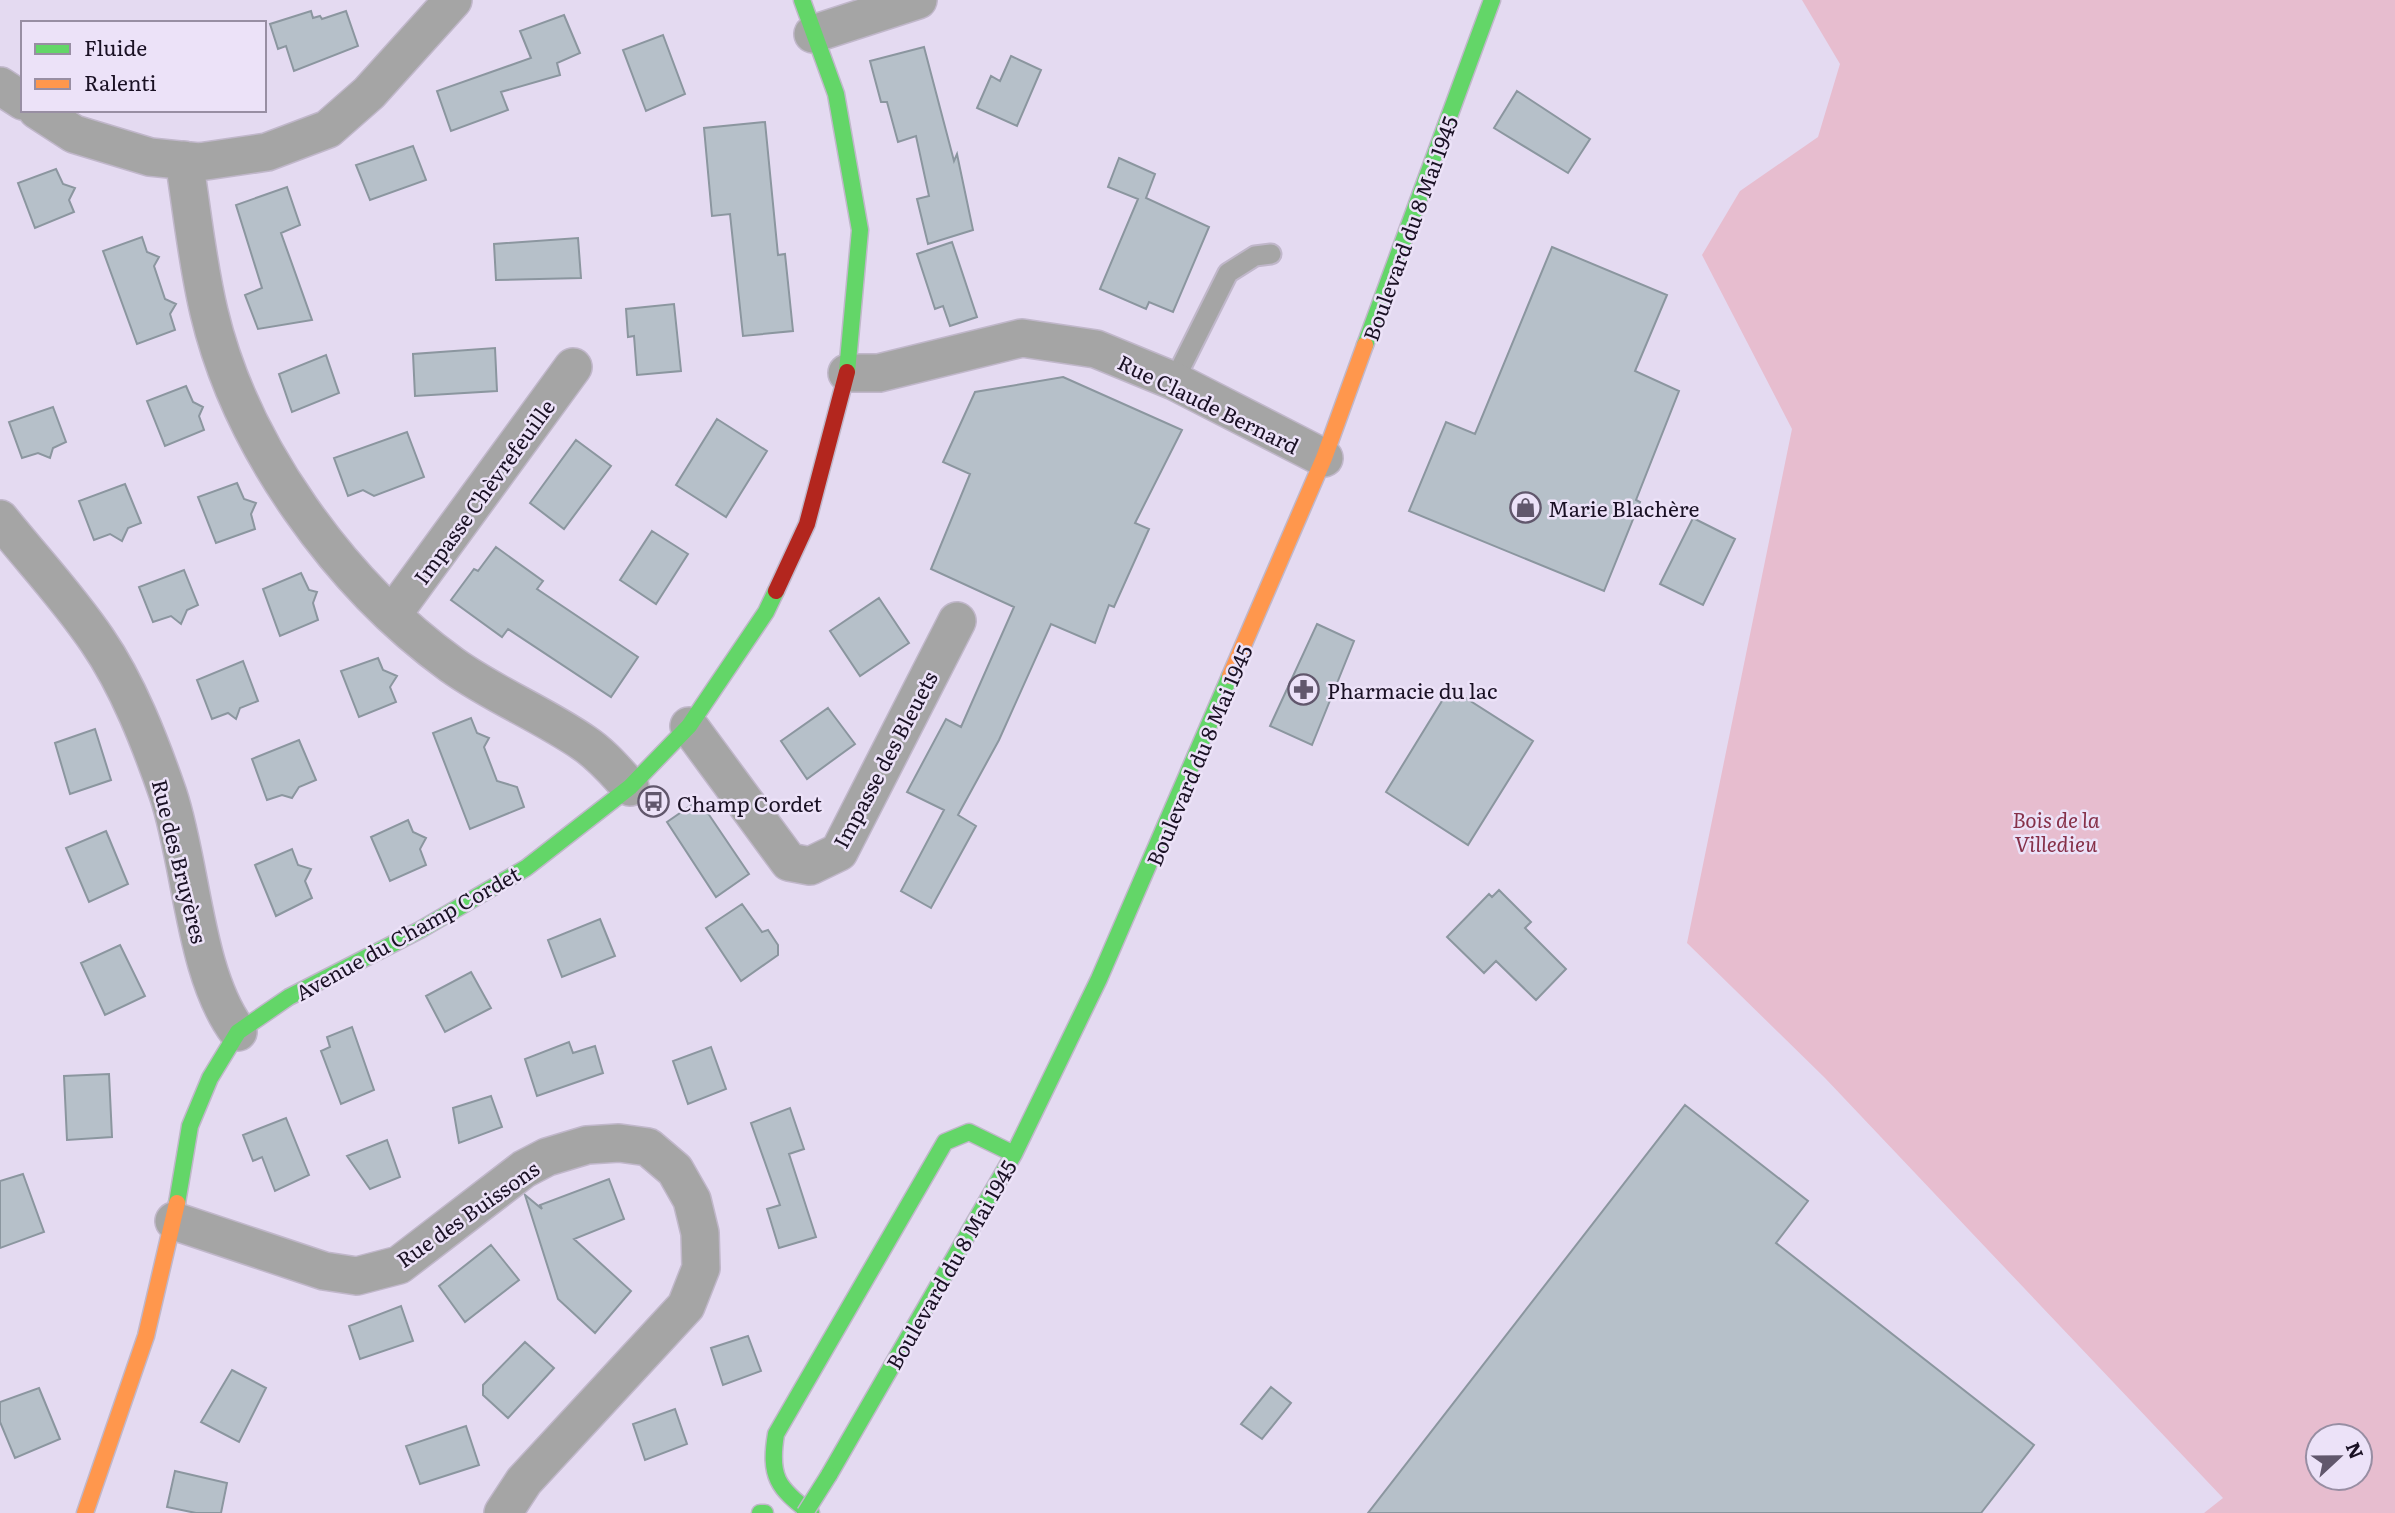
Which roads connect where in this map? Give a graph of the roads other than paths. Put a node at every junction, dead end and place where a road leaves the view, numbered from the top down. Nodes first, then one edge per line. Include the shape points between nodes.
1 (453, 0) edge
2 (803, 0) edge
3 (918, 0) edge
4 (1492, 0) edge
5 (813, 34) junction
6 (0, 86) edge
7 (21, 100) edge
8 (40, 112) edge
9 (184, 160) junction
10 (1271, 254) dead end
11 (573, 367) dead end
12 (847, 373) junction
13 (1174, 381) junction
14 (1324, 458) junction
15 (0, 519) edge
16 (392, 615) junction
17 (957, 621) dead end
18 (689, 726) junction
19 (630, 787) junction
20 (239, 1032) junction
21 (1014, 1154) junction
22 (174, 1221) junction
23 (85, 1513) edge
24 (503, 1513) edge
25 (808, 1513) edge

1 - 9 street via 369,93 328,129 267,152
2 - 5 street, Avenue du Champ Cordet
3 - 5 street
4 - 14 street, Boulevard du 8 Mai 1945
5 - 12 street, Avenue du Champ Cordet via 836,94 860,230
6 - 7 street
8 - 9 street via 74,134 150,157
9 - 16 street via 209,313 254,429 316,532
10 - 13 lane via 1255,256 1228,273
11 - 16 street, Impasse Chèvrefeuille
12 - 13 street, Rue Claude Bernard via 879,373 1022,338 1096,349
12 - 18 street, Avenue du Champ Cordet via 807,524 766,612
13 - 14 street, Rue Claude Bernard
14 - 21 street, Boulevard du 8 Mai 1945 via 1105,967
15 - 20 street, Rue des Bruyères via 97,640 138,718 168,795 207,960 226,1016
16 - 19 street via 492,692 586,744
17 - 18 street, Impasse des Bleuets via 839,852 810,866 789,862
18 - 19 street, Avenue du Champ Cordet
19 - 20 street, Avenue du Champ Cordet via 526,867 420,930 289,997
20 - 22 street, Avenue du Champ Cordet via 210,1078 190,1126
21 - 25 street, Boulevard du 8 Mai 1945, bridge
21 - 25 street via 969,1132 945,1142 776,1434 771,1465 788,1496
22 - 23 street, Avenue du Champ Cordet via 146,1336
22 - 24 street, Rue des Buissons via 312,1268 357,1276 399,1265 524,1169 547,1157 587,1145 619,1143 648,1147 675,1170 692,1200 700,1233 701,1268 686,1306 524,1480

